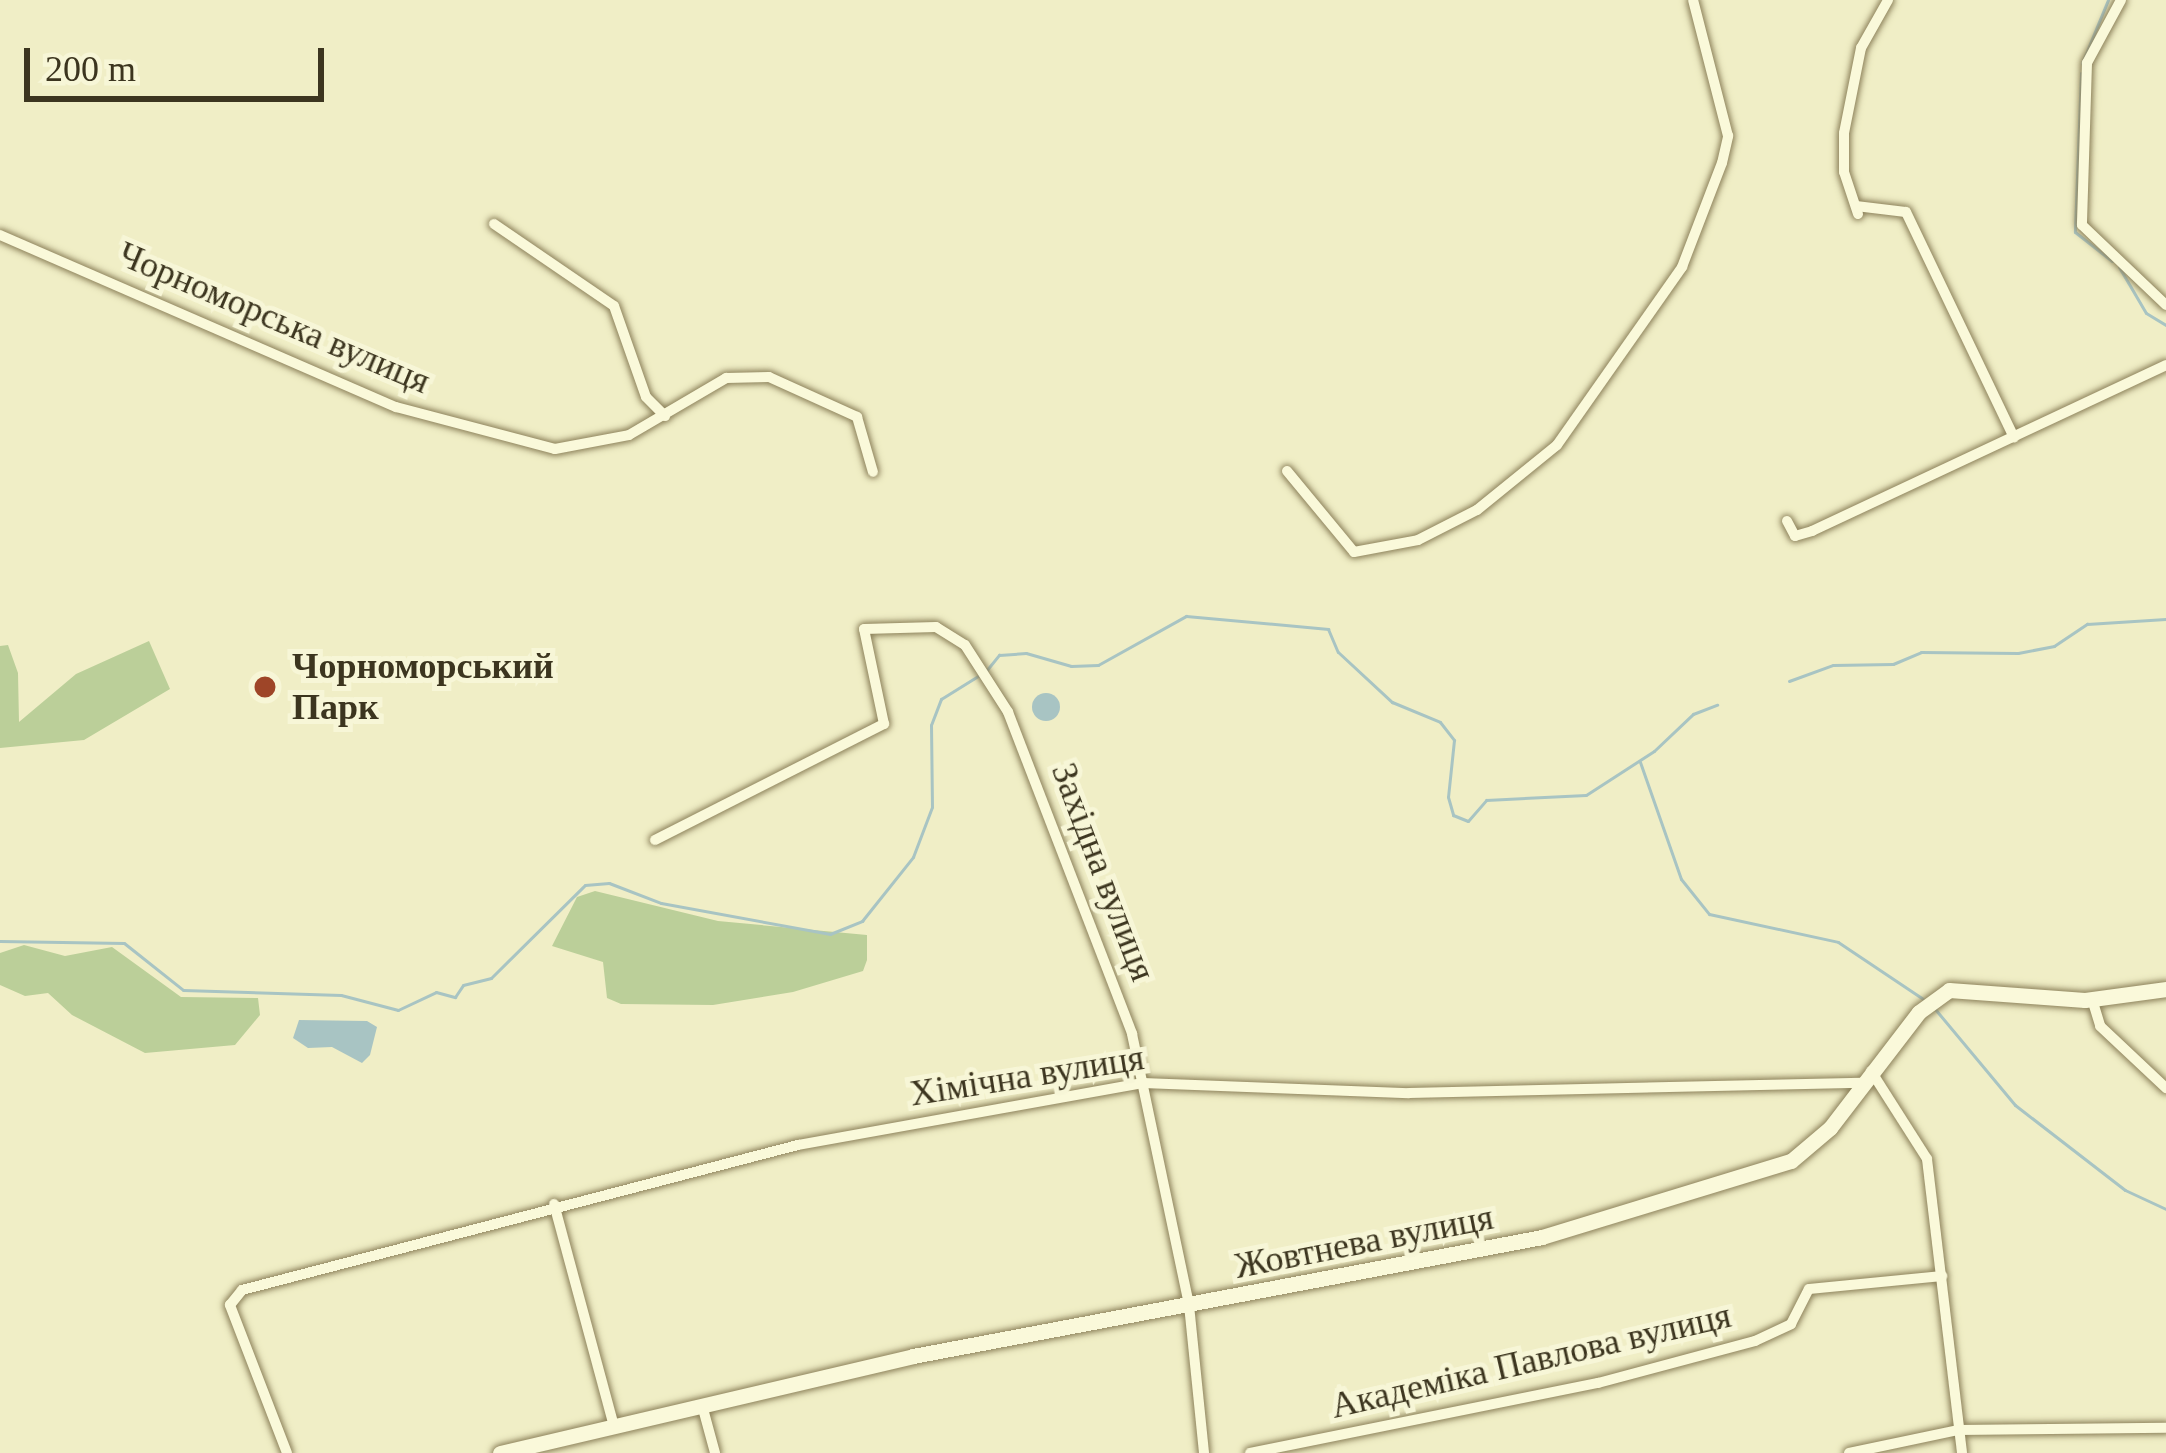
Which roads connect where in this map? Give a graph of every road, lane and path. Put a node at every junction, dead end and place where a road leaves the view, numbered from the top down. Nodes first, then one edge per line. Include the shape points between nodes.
1 (1693, 0) edge
2 (1888, 0) edge
3 (2121, 0) edge
4 (494, 224) dead end
5 (0, 235) edge
6 (2166, 305) edge
7 (2166, 365) edge
8 (665, 416) junction
9 (2014, 437) junction
10 (1287, 471) dead end
11 (873, 472) dead end
12 (1787, 520) dead end
13 (656, 840) dead end
14 (2166, 989) edge
15 (2092, 999) junction
16 (1866, 1077) junction
17 (1143, 1083) junction
18 (2166, 1088) edge
19 (554, 1204) junction
20 (1942, 1276) junction
21 (1189, 1305) junction
22 (702, 1405) junction
23 (614, 1426) junction
24 (2166, 1428) edge
25 (1958, 1430) junction
26 (286, 1453) edge
27 (500, 1453) edge
28 (715, 1453) edge
29 (1204, 1453) edge
30 (1250, 1453) edge
31 (1849, 1453) edge
32 (1962, 1453) edge

1 - 10 street via 1724,115 1722,163 1682,267 1556,445 1477,510 1418,540 1354,552
2 - 9 street via 1861,48 1844,172 1857,210 1906,212
3 - 6 street via 2087,63 2082,225
4 - 8 street via 614,306 646,397
5 - 8 street, Чорноморська вулиця via 422,415 561,450 629,435
7 - 9 street
8 - 11 street, Чорноморська вулиця via 726,378 769,377 857,417
9 - 12 street via 1801,536
13 - 17 street, Західна вулиця via 884,724 864,629 936,627 965,645 1008,712 1112,970
14 - 15 main road, Жовтнева вулиця
15 - 16 main road, Жовтнева вулиця via 1966,988 1928,1004
15 - 18 street via 2100,1025
16 - 17 street, Хімічна вулиця via 1409,1093
16 - 20 street via 1927,1159
16 - 21 main road, Жовтнева вулиця via 1816,1144 1791,1161 1455,1258
17 - 19 street, Хімічна вулиця via 798,1145
17 - 21 street, Західна вулиця
19 - 23 street
19 - 26 street, Хімічна вулиця via 242,1290 230,1306
20 - 25 street
20 - 30 street, Академіка Павлова вулиця via 1809,1289 1791,1324 1755,1341 1598,1383
21 - 22 main road, Жовтнева вулиця
21 - 29 street, Західна вулиця
22 - 23 main road, Жовтнева вулиця
22 - 28 street
23 - 27 main road, Жовтнева вулиця
24 - 25 street
25 - 31 street
25 - 32 street

